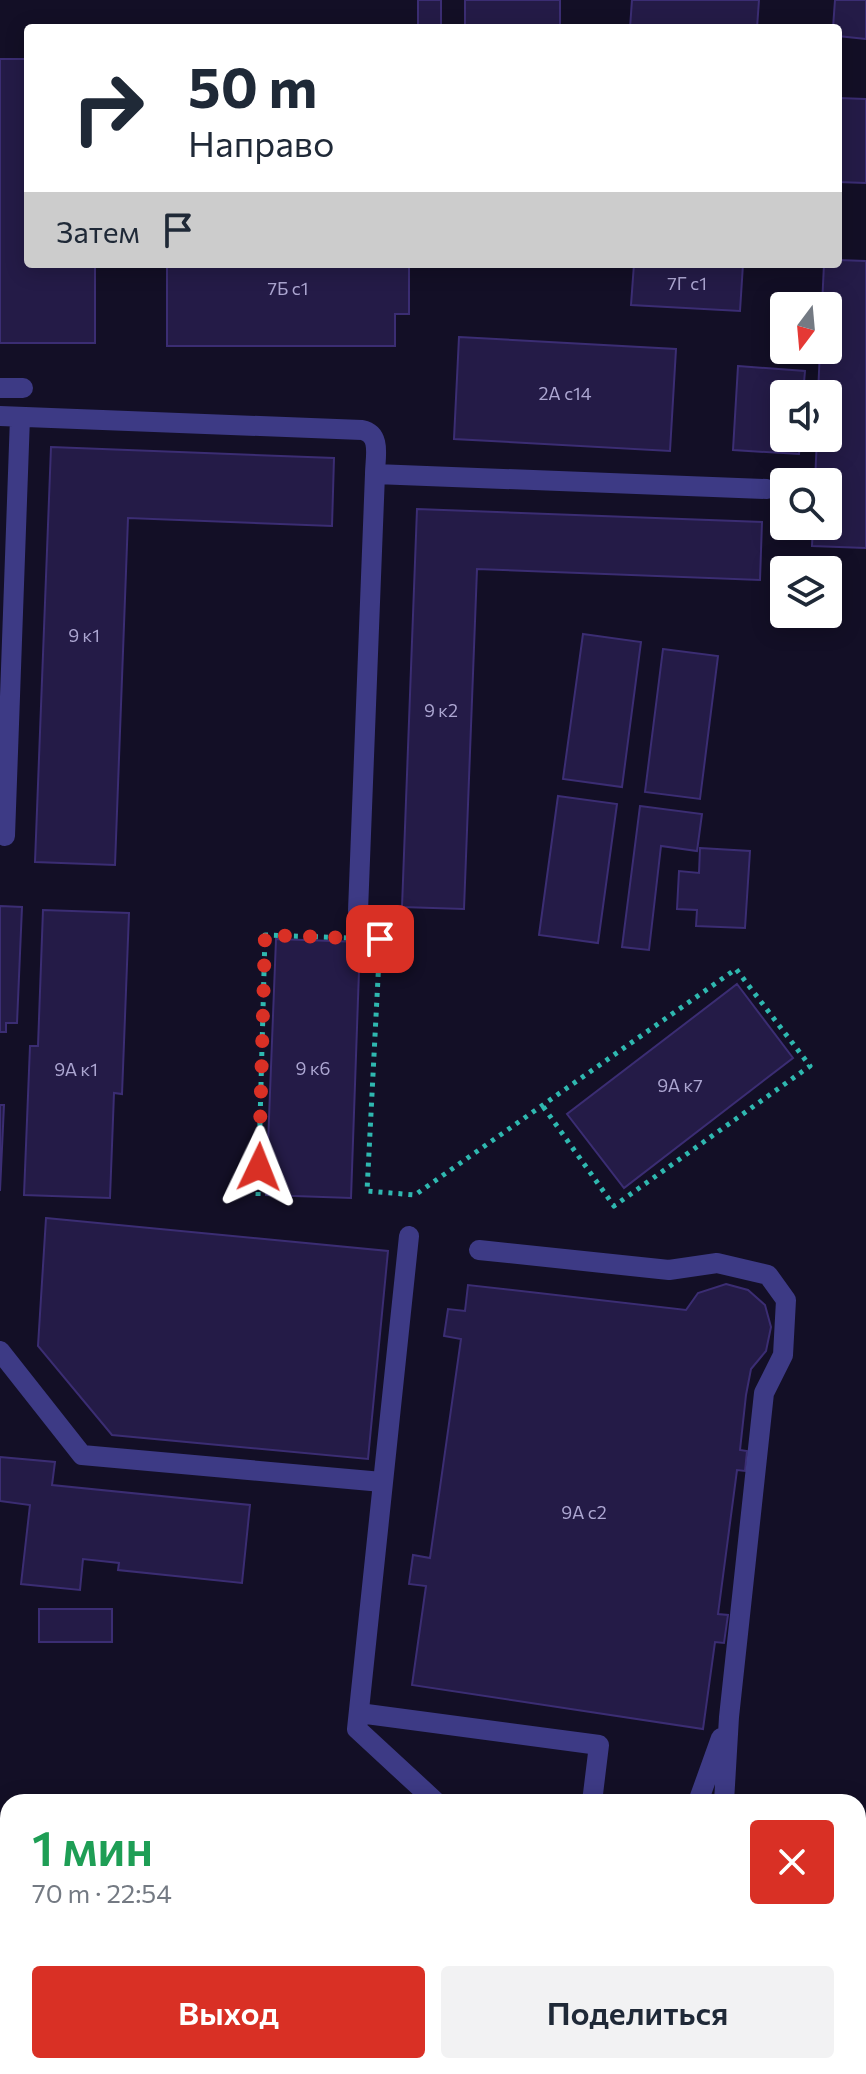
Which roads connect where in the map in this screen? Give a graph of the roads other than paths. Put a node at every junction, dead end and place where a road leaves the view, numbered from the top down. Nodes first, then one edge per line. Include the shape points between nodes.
1 (0, 388) edge
2 (23, 388) dead end
3 (10, 417) edge
4 (375, 474) junction
5 (767, 489) dead end
6 (5, 836) dead end
7 (358, 911) dead end
8 (409, 1236) dead end
9 (479, 1250) dead end
10 (0, 1351) edge
11 (382, 1482) junction
12 (359, 1713) junction
13 (729, 1717) junction
14 (427, 1794) edge
15 (593, 1794) edge
16 (701, 1794) edge
17 (724, 1794) edge

1 - 2 lane
3 - 4 lane via 362,430 374,437
3 - 6 lane
4 - 5 lane
4 - 7 lane
8 - 11 lane
9 - 13 lane via 669,1270 717,1263 768,1275 786,1300 783,1355 764,1393
10 - 11 lane via 82,1455
11 - 12 lane
12 - 14 lane via 357,1729
12 - 15 lane via 599,1745
13 - 16 lane
13 - 17 lane

